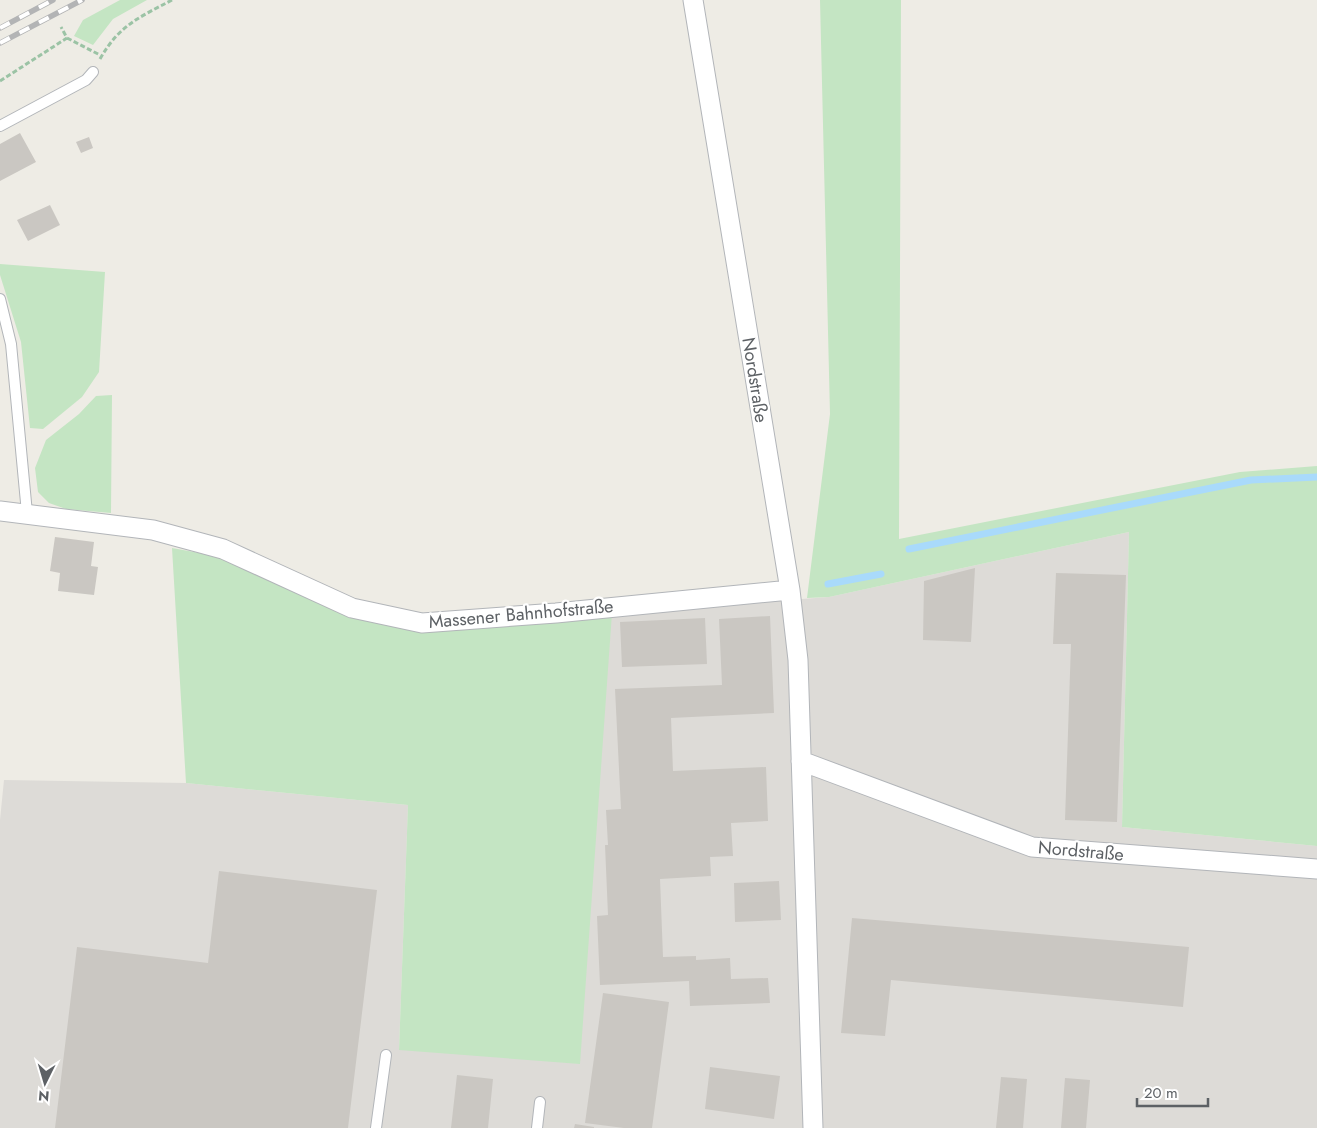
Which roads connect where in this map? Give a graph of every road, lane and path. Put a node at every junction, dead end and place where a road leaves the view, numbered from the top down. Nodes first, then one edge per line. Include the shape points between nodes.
1 (172, 0) edge
2 (693, 0) edge
3 (61, 27) dead end
4 (67, 38) junction
5 (95, 53) dead end
6 (93, 72) joint
7 (0, 81) edge
8 (0, 126) edge
9 (0, 299) edge
10 (0, 511) edge
11 (27, 513) junction
12 (790, 590) junction
13 (801, 761) junction
14 (1317, 869) edge
15 (386, 1054) dead end
16 (540, 1102) dead end
17 (376, 1128) edge
18 (537, 1128) edge
19 (813, 1128) edge

1 - 6 path via 129,23 115,37
2 - 12 street, Nordstraße
3 - 4 path
4 - 5 path
4 - 7 path
6 - 8 lane via 86,80
9 - 11 lane via 11,344
10 - 11 street, Massener Bahnhofstraße
11 - 12 street, Massener Bahnhofstraße via 153,530 223,549 352,608 422,623
12 - 13 street, Nordstraße via 798,660
13 - 14 street, Nordstraße via 1032,848
13 - 19 street, Nordstraße
15 - 17 lane
16 - 18 lane

